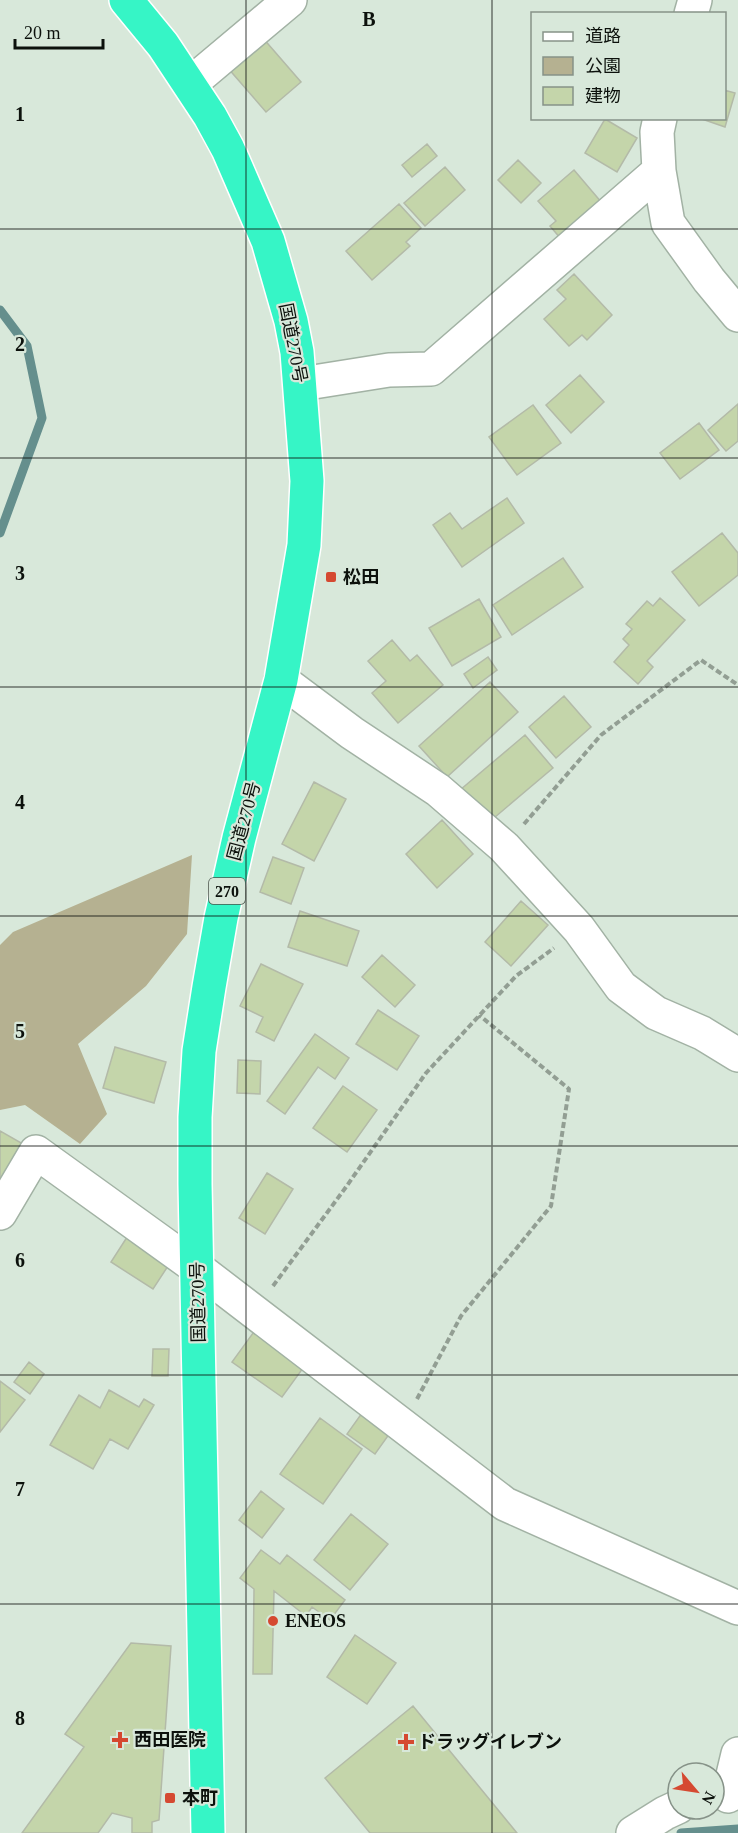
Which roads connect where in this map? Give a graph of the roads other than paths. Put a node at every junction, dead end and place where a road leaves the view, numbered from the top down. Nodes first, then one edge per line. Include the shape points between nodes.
1 (126, 0) edge
2 (290, 0) edge
3 (190, 84) junction
4 (660, 120) edge
5 (659, 171) junction
6 (738, 315) edge
7 (301, 384) junction
8 (281, 680) junction
9 (738, 1055) edge
10 (0, 1213) edge
11 (197, 1268) junction
12 (738, 1608) edge
13 (738, 1754) edge
14 (727, 1798) edge
15 (666, 1813) edge
16 (208, 1833) edge
17 (633, 1833) edge

1 - 3 highway, 国道270号 / 270
2 - 3 street
3 - 7 highway, 国道270号 / 270 via 228,149 268,241 291,321
4 - 5 street
5 - 6 street via 668,223
5 - 7 street via 431,369 389,370
7 - 8 highway, 国道270号 / 270 via 307,481 304,545
8 - 9 street via 438,790 504,847 579,929 621,987 656,1013 702,1033
8 - 11 highway, 国道270号 / 270 via 221,918 199,1051 195,1117
10 - 11 street via 36,1152
11 - 12 street via 505,1504
11 - 16 highway, 国道270号 / 270
13 - 14 street
15 - 17 street

